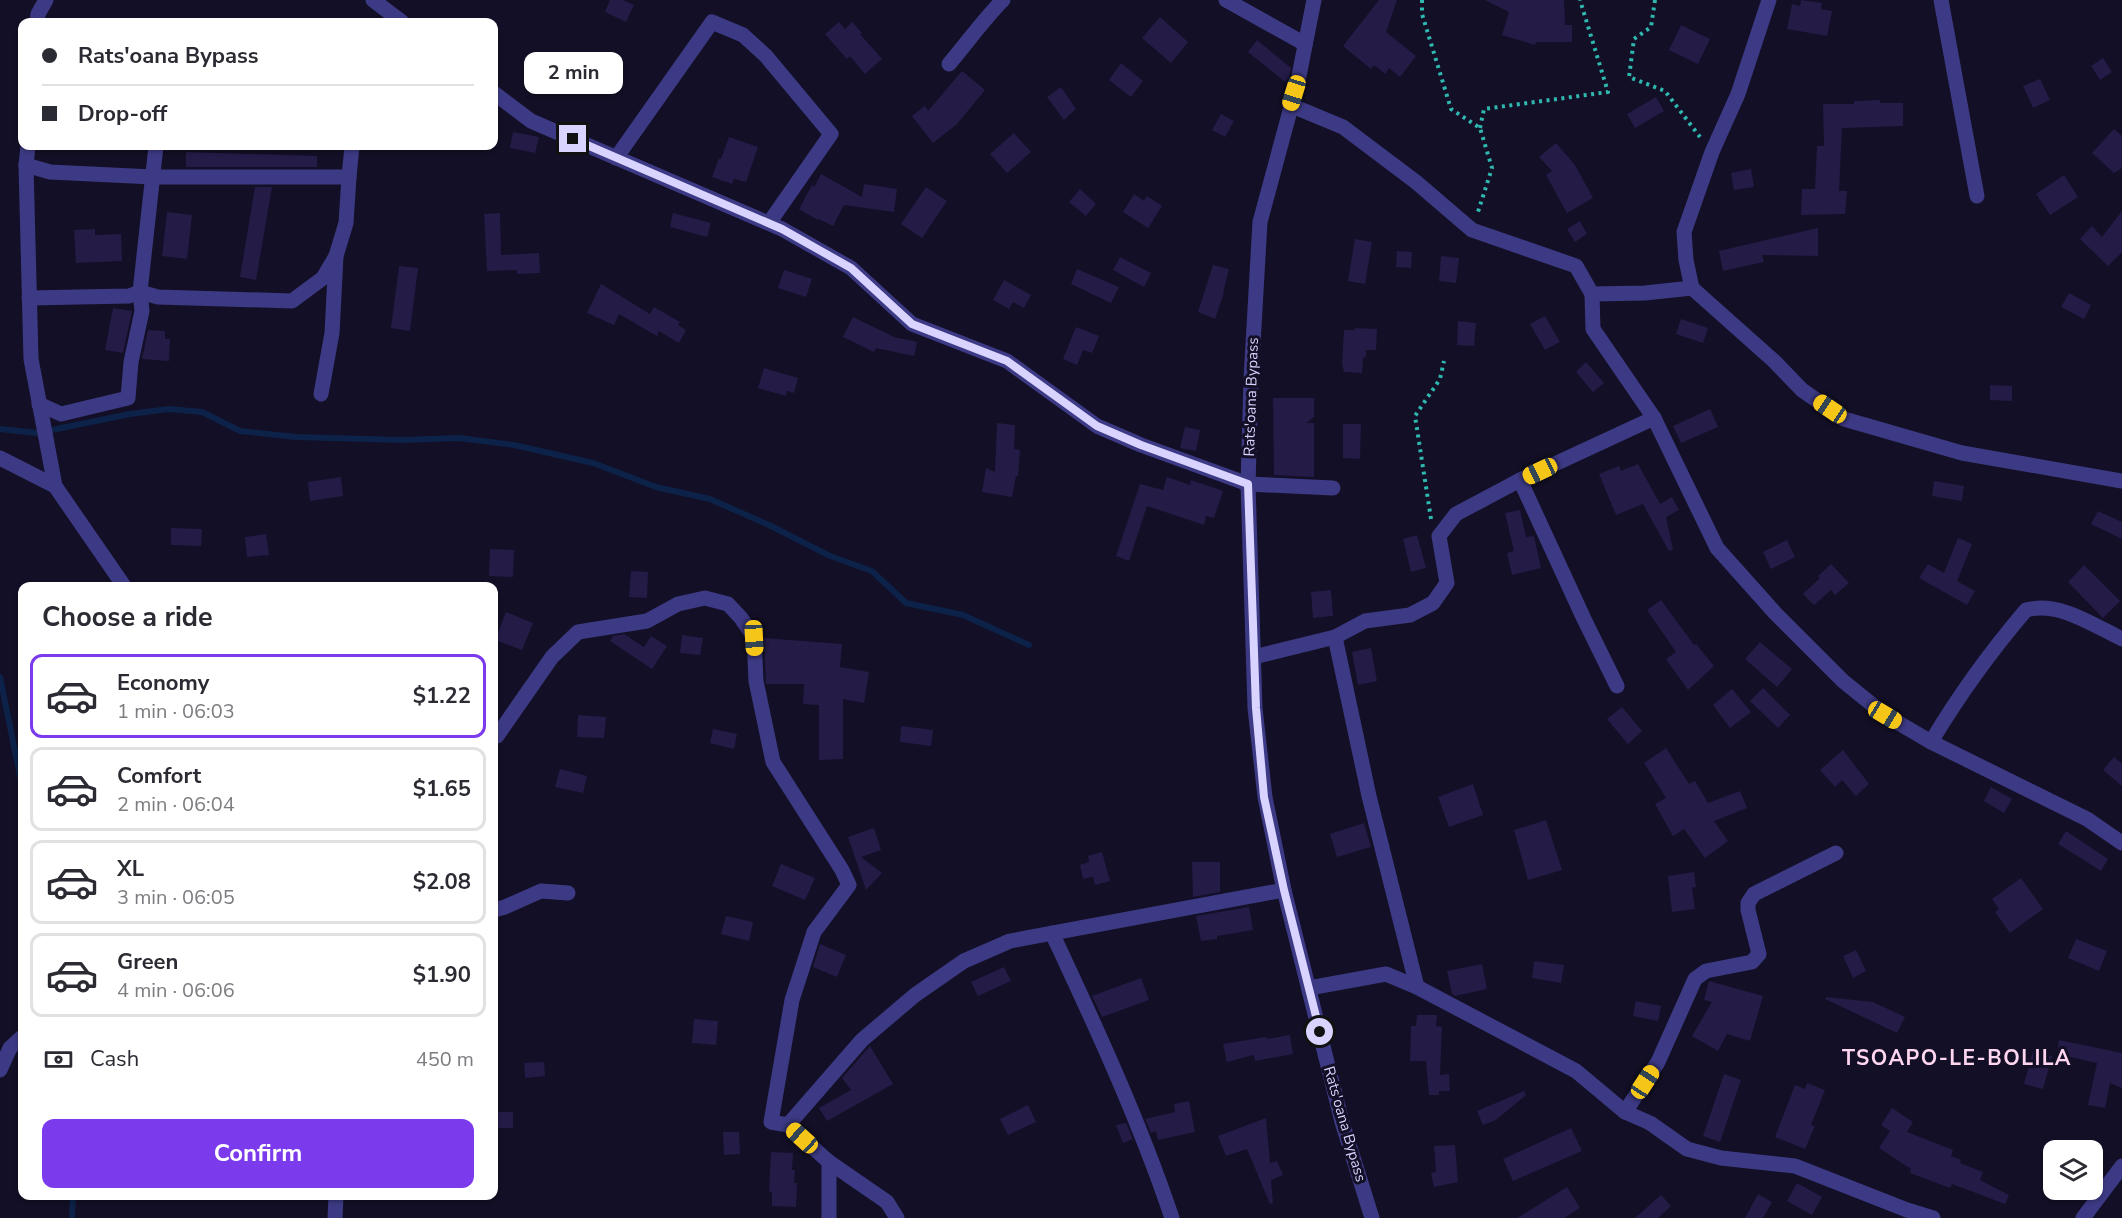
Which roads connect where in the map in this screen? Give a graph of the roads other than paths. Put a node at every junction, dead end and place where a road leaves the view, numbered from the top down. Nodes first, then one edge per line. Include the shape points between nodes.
1 (46, 0) edge
2 (1003, 0) edge
3 (1226, 0) edge
4 (1314, 0) edge
5 (1769, 0) edge
6 (1941, 0) edge
7 (380, 11) edge
8 (38, 18) edge
9 (394, 18) edge
10 (1305, 44) junction
11 (948, 64) dead end
12 (498, 96) edge
13 (1290, 105) junction
14 (28, 150) edge
15 (156, 150) edge
16 (352, 150) edge
17 (616, 158) junction
18 (26, 165) junction
19 (153, 177) junction
20 (349, 177) junction
21 (1977, 196) dead end
22 (769, 223) junction
23 (336, 256) junction
24 (1692, 288) junction
25 (140, 292) junction
26 (1592, 294) junction
27 (29, 298) junction
28 (321, 394) dead end
29 (39, 404) junction
30 (1654, 418) junction
31 (0, 458) edge
32 (1521, 480) junction
33 (2122, 481) edge
34 (1248, 484) junction
35 (55, 486) junction
36 (1333, 488) dead end
37 (121, 582) edge
38 (1335, 638) junction
39 (2122, 639) edge
40 (1254, 657) junction
41 (1617, 686) dead end
42 (498, 735) edge
43 (1931, 742) junction
44 (2122, 843) edge
45 (1836, 853) dead end
46 (1284, 890) junction
47 (568, 893) dead end
48 (498, 909) edge
49 (1052, 933) junction
50 (1417, 987) junction
51 (1309, 988) junction
52 (18, 1041) edge
53 (0, 1070) edge
54 (1625, 1112) junction
55 (788, 1125) junction
56 (829, 1162) junction
57 (2122, 1166) edge
58 (336, 1200) edge
59 (335, 1218) edge
60 (829, 1218) edge
61 (897, 1218) edge
62 (1172, 1218) edge
63 (1372, 1218) edge
64 (1933, 1218) edge
65 (2083, 1218) edge

1 - 8 street
2 - 11 street
3 - 10 street
4 - 10 street, Rats'oana Bypass
5 - 24 street via 1738,94 1712,152 1684,232
6 - 21 street
7 - 9 street
10 - 13 street, Rats'oana Bypass
12 - 17 street via 531,121
13 - 26 street via 1343,127 1472,230 1576,266
13 - 34 street, Rats'oana Bypass via 1260,222
14 - 18 street
15 - 19 street
16 - 20 street
17 - 22 street
17 - 22 street via 712,22 743,35 766,56 831,134
18 - 19 street via 50,172
18 - 27 street
19 - 20 street
19 - 25 street
20 - 23 street via 346,223
22 - 34 street via 851,268 912,324 1007,361 1097,426
23 - 25 street via 323,278 292,301 158,297
23 - 28 street via 332,333
24 - 26 street
24 - 33 street via 1802,390 1844,419 1962,453
25 - 27 street via 129,296
25 - 29 street via 142,311 128,398 61,414
26 - 30 street via 1593,329
27 - 29 street via 31,360
29 - 35 street
30 - 32 street
30 - 43 street via 1718,548 1843,681 1885,715
31 - 35 street
32 - 38 street via 1456,514 1439,536 1447,583 1433,603 1410,615 1365,621
32 - 41 street
34 - 36 street
34 - 40 street, Rats'oana Bypass
35 - 37 street
38 - 40 street
38 - 50 street via 1369,796
39 - 43 street via 2048,607 2026,610 1949,711
40 - 46 street, Rats'oana Bypass via 1264,797
42 - 55 street via 552,657 578,632 647,621 678,604 705,598 728,604 741,618 754,638 756,681 773,762 849,885 814,932 792,1000 771,1122
43 - 44 street via 2087,819
45 - 54 street via 1754,894 1748,910 1759,954 1752,962 1706,971 1695,979 1658,1062
46 - 49 street
46 - 51 street, Rats'oana Bypass
47 - 48 street via 541,891
49 - 55 street via 1010,941 964,961 915,995 862,1040
49 - 62 street via 1131,1106
50 - 51 street via 1386,974
50 - 54 street via 1576,1071
51 - 63 street, Rats'oana Bypass via 1342,1122
52 - 53 street
54 - 64 street via 1650,1123 1687,1149 1721,1158 1795,1166
55 - 56 street
56 - 60 street
56 - 61 street via 887,1202
57 - 65 street
58 - 59 street

